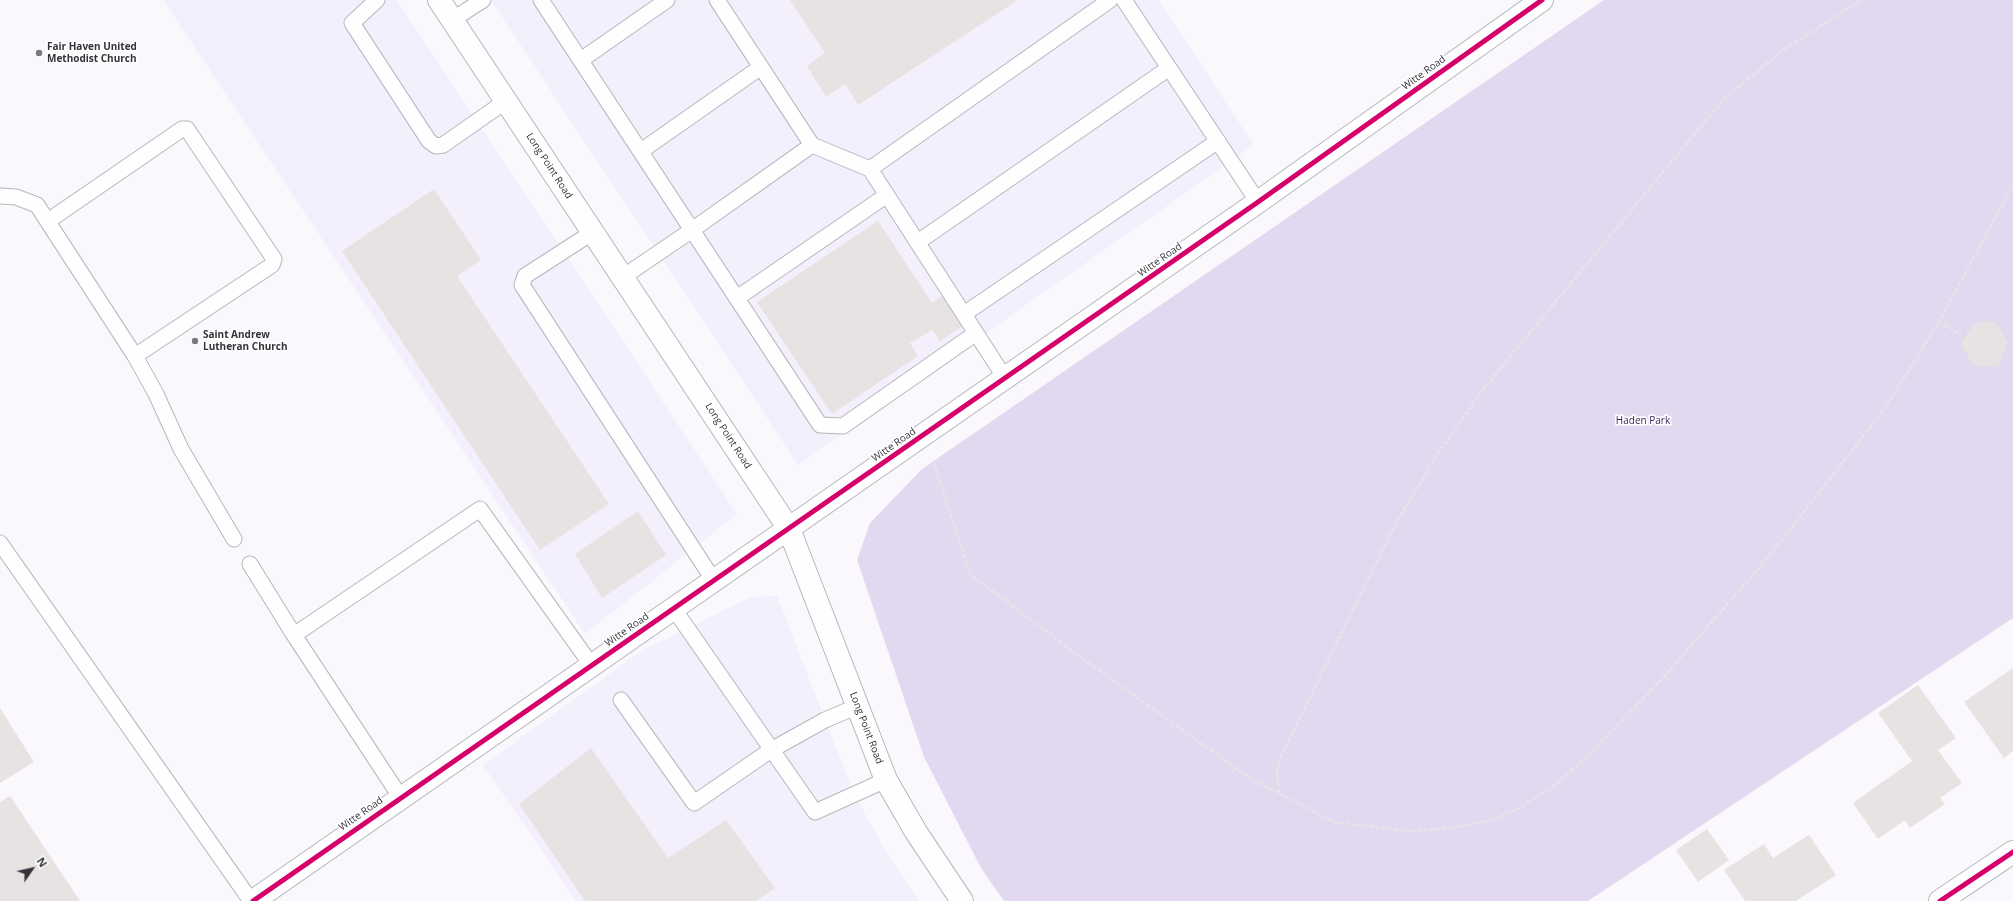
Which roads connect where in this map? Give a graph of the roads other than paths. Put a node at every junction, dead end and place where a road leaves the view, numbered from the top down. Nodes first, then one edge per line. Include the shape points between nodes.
1 (377, 0) edge
2 (439, 0) edge
3 (482, 0) edge
4 (542, 0) edge
5 (667, 0) edge
6 (718, 0) edge
7 (1110, 0) edge
8 (1124, 0) edge
9 (1542, 0) edge
10 (452, 20) junction
11 (581, 60) junction
12 (761, 67) junction
13 (1169, 68) junction
14 (506, 101) junction
15 (1218, 141) junction
16 (812, 145) junction
17 (641, 151) junction
18 (870, 169) junction
19 (887, 195) junction
20 (0, 196) edge
21 (1258, 202) junction
22 (48, 222) junction
23 (692, 230) junction
24 (593, 232) junction
25 (918, 242) junction
26 (623, 277) junction
27 (736, 298) junction
28 (964, 314) junction
29 (976, 333) junction
30 (135, 356) junction
31 (1006, 378) junction
32 (789, 529) junction
33 (234, 539) dead end
34 (0, 543) edge
35 (250, 564) dead end
36 (714, 581) junction
37 (674, 609) junction
38 (294, 635) junction
39 (592, 666) junction
40 (621, 700) dead end
41 (858, 706) junction
42 (771, 750) junction
43 (886, 780) junction
44 (401, 798) junction
45 (2013, 852) edge
46 (252, 901) edge
47 (962, 901) edge
48 (1940, 901) edge

1 - 14 lane via 352,23 429,141 436,146 443,145
2 - 10 street, Long Point Road
3 - 10 lane
4 - 11 lane
5 - 11 lane
6 - 12 lane
7 - 18 lane
8 - 13 lane
9 - 21 street, Witte Road
10 - 14 street, Long Point Road
11 - 17 lane
12 - 16 lane
12 - 17 lane
13 - 15 lane
13 - 25 lane
14 - 24 street, Long Point Road
15 - 21 lane
15 - 28 lane
16 - 18 lane
16 - 23 lane
17 - 23 lane
18 - 19 lane
19 - 25 lane
19 - 27 lane
20 - 22 lane via 16,197 37,205
21 - 31 street, Witte Road
22 - 30 lane
22 - 30 lane via 182,129 187,129 272,254 272,265
23 - 26 lane
23 - 27 lane
24 - 26 street, Long Point Road
24 - 36 lane via 525,276 522,285
25 - 28 lane
26 - 32 street, Long Point Road
27 - 29 lane via 820,425 843,426
28 - 29 lane
29 - 31 lane
30 - 33 lane via 181,449
31 - 32 street, Witte Road
32 - 36 street, Witte Road
32 - 41 street, Long Point Road
34 - 46 lane
35 - 38 lane
36 - 37 street, Witte Road
37 - 39 street, Witte Road
37 - 42 lane
38 - 39 lane via 480,510
38 - 44 lane
39 - 44 street, Witte Road
40 - 42 lane via 694,803
41 - 42 lane via 825,720
41 - 43 street, Long Point Road
42 - 43 lane via 815,812
43 - 47 street, Long Point Road via 916,832
44 - 46 street, Witte Road
45 - 48 street

